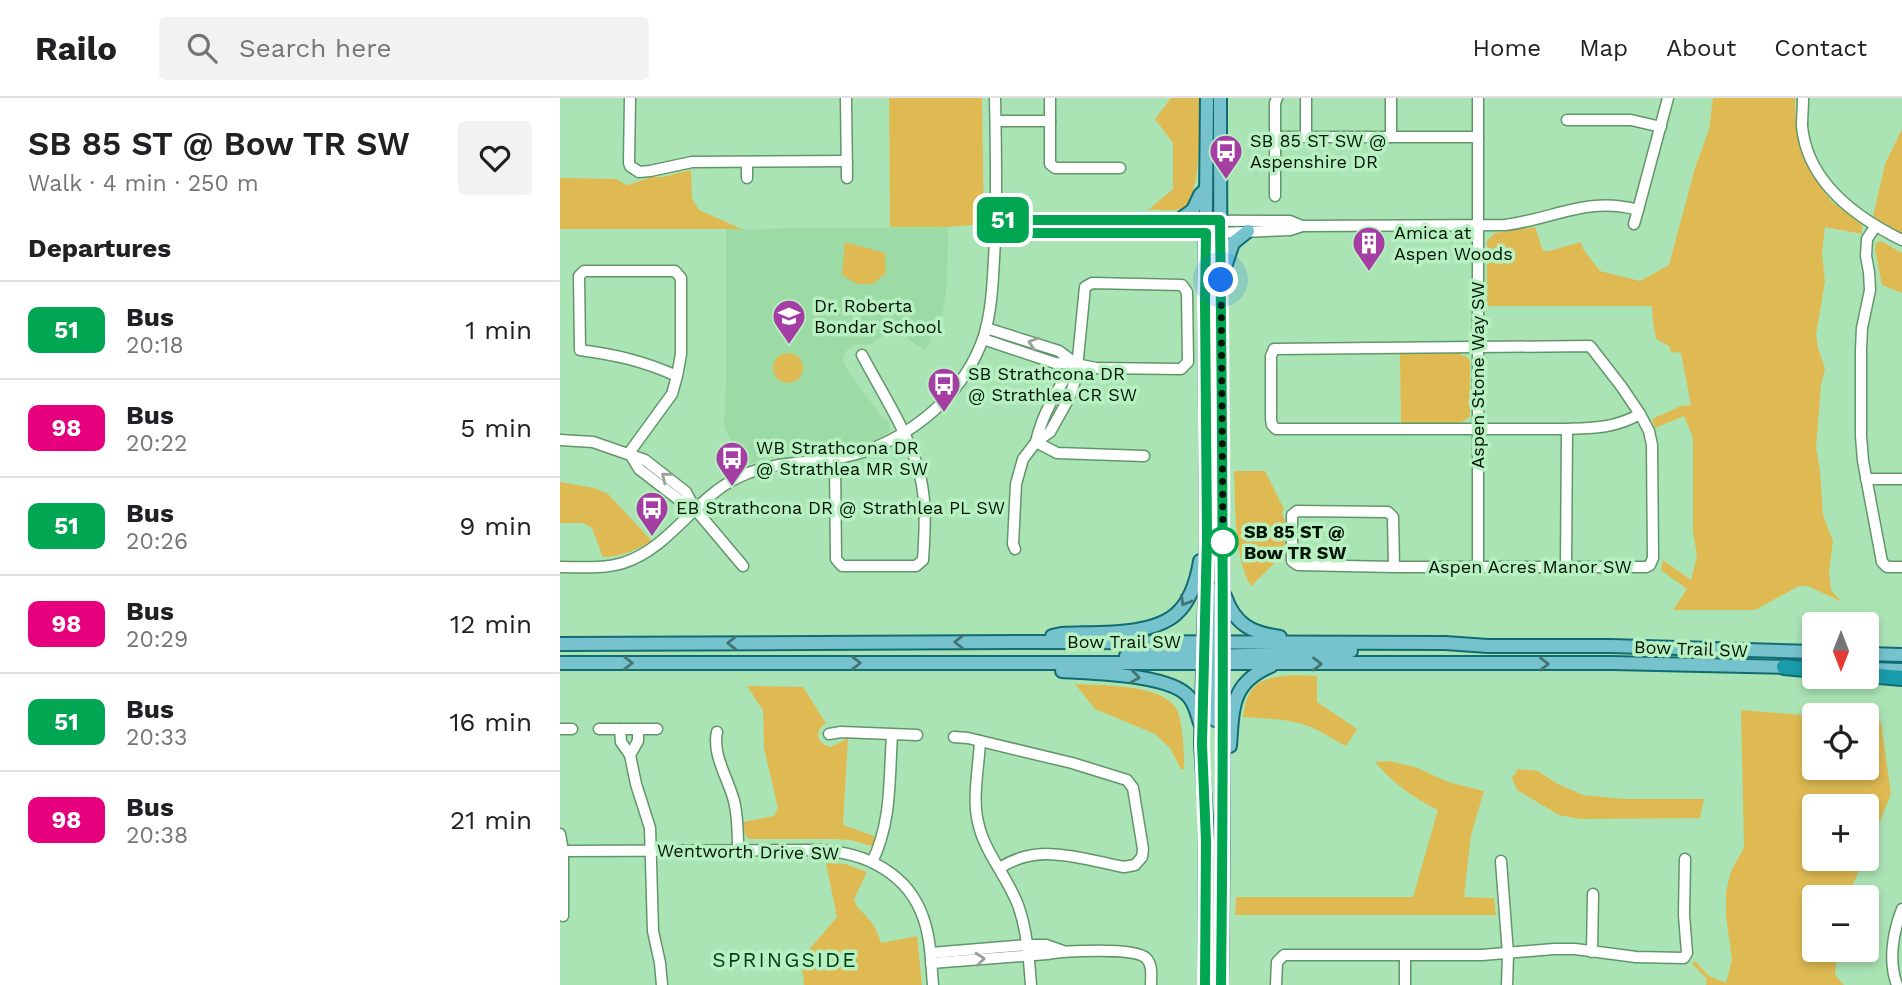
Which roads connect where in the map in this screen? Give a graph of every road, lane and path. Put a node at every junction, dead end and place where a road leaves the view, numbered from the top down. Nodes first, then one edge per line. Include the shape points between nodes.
1 (630, 98) edge
2 (846, 98) edge
3 (995, 98) edge
4 (1050, 98) edge
5 (1207, 98) edge
6 (1220, 98) edge
7 (1277, 98) edge
8 (1306, 98) edge
9 (1391, 98) edge
10 (1478, 98) edge
11 (1668, 98) edge
12 (1803, 98) edge
13 (1567, 120) dead end
14 (996, 121) junction
15 (1050, 121) junction
16 (1661, 127) junction
17 (1276, 137) junction
18 (1306, 137) junction
19 (1391, 137) junction
20 (1478, 137) junction
21 (747, 162) junction
22 (847, 162) junction
23 (1120, 168) dead end
24 (747, 178) dead end
25 (847, 178) dead end
26 (1206, 188) junction
27 (1275, 196) dead end
28 (1638, 210) junction
29 (996, 220) junction
30 (1179, 220) junction
31 (1634, 224) dead end
32 (1478, 225) junction
33 (1206, 226) junction
34 (1220, 226) junction
35 (1302, 226) junction
36 (1875, 227) junction
37 (1248, 231) junction
38 (995, 233) junction
39 (1902, 240) edge
40 (1221, 280) junction
41 (984, 333) junction
42 (1478, 348) junction
43 (862, 355) dead end
44 (1076, 364) junction
45 (677, 376) junction
46 (1640, 414) junction
47 (1478, 428) junction
48 (1567, 429) junction
49 (903, 433) junction
50 (560, 440) edge
51 (1036, 442) junction
52 (629, 453) junction
53 (1144, 456) dead end
54 (835, 460) junction
55 (1206, 472) junction
56 (1866, 479) junction
57 (1902, 479) edge
58 (695, 509) junction
59 (1207, 537) junction
60 (1015, 549) dead end
61 (743, 566) dead end
62 (1902, 566) edge
63 (560, 567) edge
64 (1394, 567) junction
65 (1566, 567) junction
66 (1478, 568) junction
67 (1223, 589) junction
68 (1027, 642) junction
69 (1445, 643) junction
70 (560, 644) edge
71 (1488, 646) junction
72 (1802, 652) edge
73 (1214, 654) junction
74 (1880, 654) edge
75 (1902, 655) edge
76 (560, 663) edge
77 (970, 663) junction
78 (1277, 664) junction
79 (1784, 667) joint
80 (1802, 668) edge
81 (1902, 670) edge
82 (1880, 671) edge
83 (1880, 674) edge
84 (1902, 678) edge
85 (560, 729) edge
86 (572, 729) dead end
87 (599, 729) dead end
88 (620, 729) junction
89 (638, 729) junction
90 (657, 729) dead end
91 (717, 732) dead end
92 (829, 734) dead end
93 (892, 735) junction
94 (917, 735) dead end
95 (954, 737) dead end
96 (980, 741) junction
97 (1202, 744) junction
98 (630, 755) junction
99 (1222, 805) junction
100 (560, 834) edge
101 (561, 850) edge
102 (651, 850) junction
103 (738, 850) junction
104 (1685, 859) dead end
105 (1501, 861) dead end
106 (872, 862) junction
107 (1000, 868) junction
108 (1206, 883) junction
109 (1223, 883) junction
110 (1593, 894) dead end
111 (1902, 909) edge
112 (563, 916) dead end
113 (1028, 950) junction
114 (1592, 952) junction
115 (1508, 954) junction
116 (1405, 956) junction
117 (931, 958) junction
118 (662, 985) edge
119 (933, 985) edge
120 (1031, 985) edge
121 (1151, 985) edge
122 (1205, 985) edge
123 (1221, 985) edge
124 (1276, 985) edge
125 (1405, 985) edge
126 (1507, 985) edge
127 (1897, 985) edge

1 - 21 street via 629,163 639,172 692,162
2 - 22 street
3 - 14 street
4 - 15 street
5 - 26 main road
6 - 34 main road
7 - 17 street
8 - 18 street
9 - 19 street
10 - 20 street, Aspen Stone Way SW
11 - 16 street
12 - 36 street via 1802,126 1808,152 1820,174 1835,196
13 - 16 street via 1631,120
14 - 15 street
14 - 29 street
15 - 23 street via 1050,164 1055,168
16 - 28 street
17 - 18 street
17 - 27 street
18 - 19 street
19 - 20 street
20 - 32 street, Aspen Stone Way SW
21 - 22 street
21 - 24 street
22 - 25 street
26 - 30 main road via 1194,210
26 - 33 main road
28 - 31 street
28 - 32 street via 1583,207 1525,223
29 - 30 street
29 - 38 street
30 - 33 street
32 - 35 street
32 - 42 street, Aspen Stone Way SW
33 - 34 street
33 - 38 street
33 - 55 main road
34 - 35 street via 1290,221
34 - 37 street
34 - 40 main road
35 - 37 street
36 - 39 street
36 - 56 street via 1867,239 1870,290 1861,350
37 - 40 main road via 1233,243
38 - 41 street
40 - 67 main road
41 - 44 street via 1055,363
41 - 49 street via 955,390 932,414
42 - 46 street, Aspen Acres Manor SW via 1590,346
42 - 47 street, Aspen Stone Way SW
42 - 47 street via 1276,348 1271,356 1271,419 1276,429
43 - 49 street
44 - 44 street via 1181,369 1188,362 1187,292 1182,285 1092,283 1086,287
44 - 51 street via 1069,398 1050,432
45 - 45 street via 681,278 675,271 584,271 579,276 580,349 620,355
45 - 52 street via 672,394
46 - 48 street via 1608,427
46 - 65 street, Aspen Acres Manor SW via 1652,445 1652,562 1642,568
47 - 48 street
47 - 66 street, Aspen Stone Way SW
48 - 65 street
49 - 54 street via 870,450
49 - 54 street via 918,468 924,503 923,560 916,566 839,563
50 - 52 street via 593,442
51 - 53 street via 1057,453
51 - 60 street via 1023,459 1016,484
52 - 58 street via 639,469
54 - 58 street via 790,462 739,476
55 - 59 main road
55 - 73 main road
56 - 57 street
56 - 62 street via 1882,562
58 - 61 street
58 - 63 street via 666,538 623,563
59 -> 68 main road via 1195,585 1170,619 1148,628 1061,634
59 - 73 main road
64 - 64 street, Aspen Acres Manor SW via 1296,565 1292,515 1297,511 1388,512 1393,517
64 - 66 street, Aspen Acres Manor SW
65 - 66 street, Aspen Acres Manor SW
67 - 69 main road via 1237,618 1262,634
67 - 73 main road
68 -> 70 main road, Bow Trail SW
68 - 73 main road, Bow Trail SW
69 - 71 main road, Bow Trail SW
69 - 73 main road, Bow Trail SW
71 - 72 main road, Bow Trail SW
71 - 73 main road
73 - 77 main road
73 - 78 main road, Bow Trail SW
73 - 97 main road
73 - 99 main road
74 - 75 main road
76 -> 77 main road
77 -> 97 main road via 1119,675 1168,684 1190,698
78 -> 79 main road, Bow Trail SW
78 - 99 main road via 1243,684 1238,694
79 - 80 highway
81 - 82 main road
83 - 84 highway
85 - 86 street
87 - 88 street
88 - 89 street
88 - 98 street via 621,742
89 - 90 street
89 - 98 street via 638,741
91 - 103 street via 718,757 736,810
92 - 93 street
93 - 94 street
93 - 106 street via 887,816
95 - 96 street
96 - 107 street via 976,818 984,843
96 - 107 street via 1124,779 1134,791 1143,849 1135,865 1045,853
97 - 108 main road
98 - 102 street via 649,819
99 - 109 main road
100 - 101 street
101 - 102 street, Wentworth Drive SW
101 - 112 street
102 - 103 street, Wentworth Drive SW
102 - 118 street via 653,931
103 - 106 street, Wentworth Drive SW via 830,850
104 - 114 street via 1684,958
105 - 115 street
106 - 117 street, Wentworth Drive SW via 891,874 914,900 925,923
107 - 113 street via 1018,906
108 - 109 main road
108 - 122 main road
109 - 123 main road
110 - 114 street
111 - 127 street via 1893,947
113 - 117 street
113 - 120 street
113 - 121 street via 1046,945 1063,951 1143,956 1150,965
114 - 115 street via 1554,949
115 - 116 street
115 - 126 street
116 - 124 street via 1284,956 1277,962
116 - 125 street
117 - 119 street, Wentworth Drive SW

